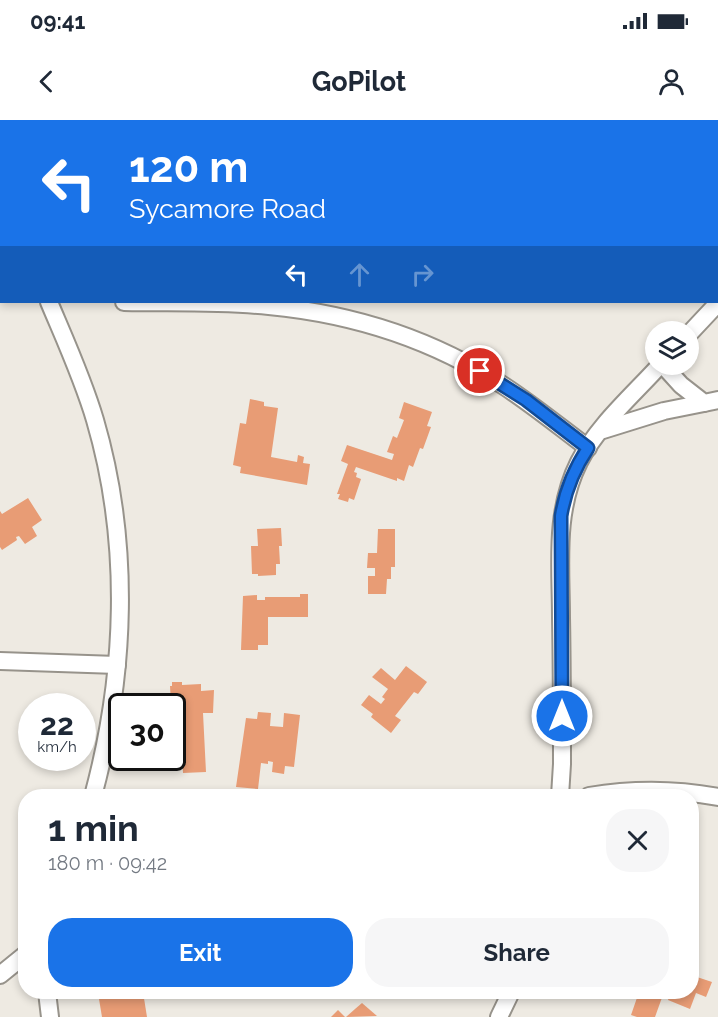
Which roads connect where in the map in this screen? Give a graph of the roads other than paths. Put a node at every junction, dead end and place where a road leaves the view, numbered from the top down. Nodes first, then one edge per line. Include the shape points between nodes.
1 (48, 303) edge
2 (160, 303) edge
3 (718, 303) edge
4 (699, 323) edge
5 (651, 375) edge
6 (671, 375) edge
7 (711, 401) edge
8 (601, 430) junction
9 (588, 448) junction
10 (0, 661) edge
11 (117, 665) junction
12 (95, 789) edge
13 (560, 789) edge
14 (699, 795) edge
15 (718, 797) edge
16 (18, 960) edge
17 (0, 975) edge
18 (48, 999) edge
19 (508, 999) edge
20 (50, 1017) edge
21 (499, 1017) edge

1 - 11 street via 84,388 108,479 120,599
2 - 9 street via 268,306 318,312 402,335 462,361 498,382
3 - 4 street
5 - 8 street
6 - 7 street via 681,385
7 - 8 street
8 - 9 street
9 - 13 street via 568,489 561,516
10 - 11 street
11 - 12 street via 112,713
14 - 15 street
16 - 17 street
18 - 20 street
19 - 21 street

